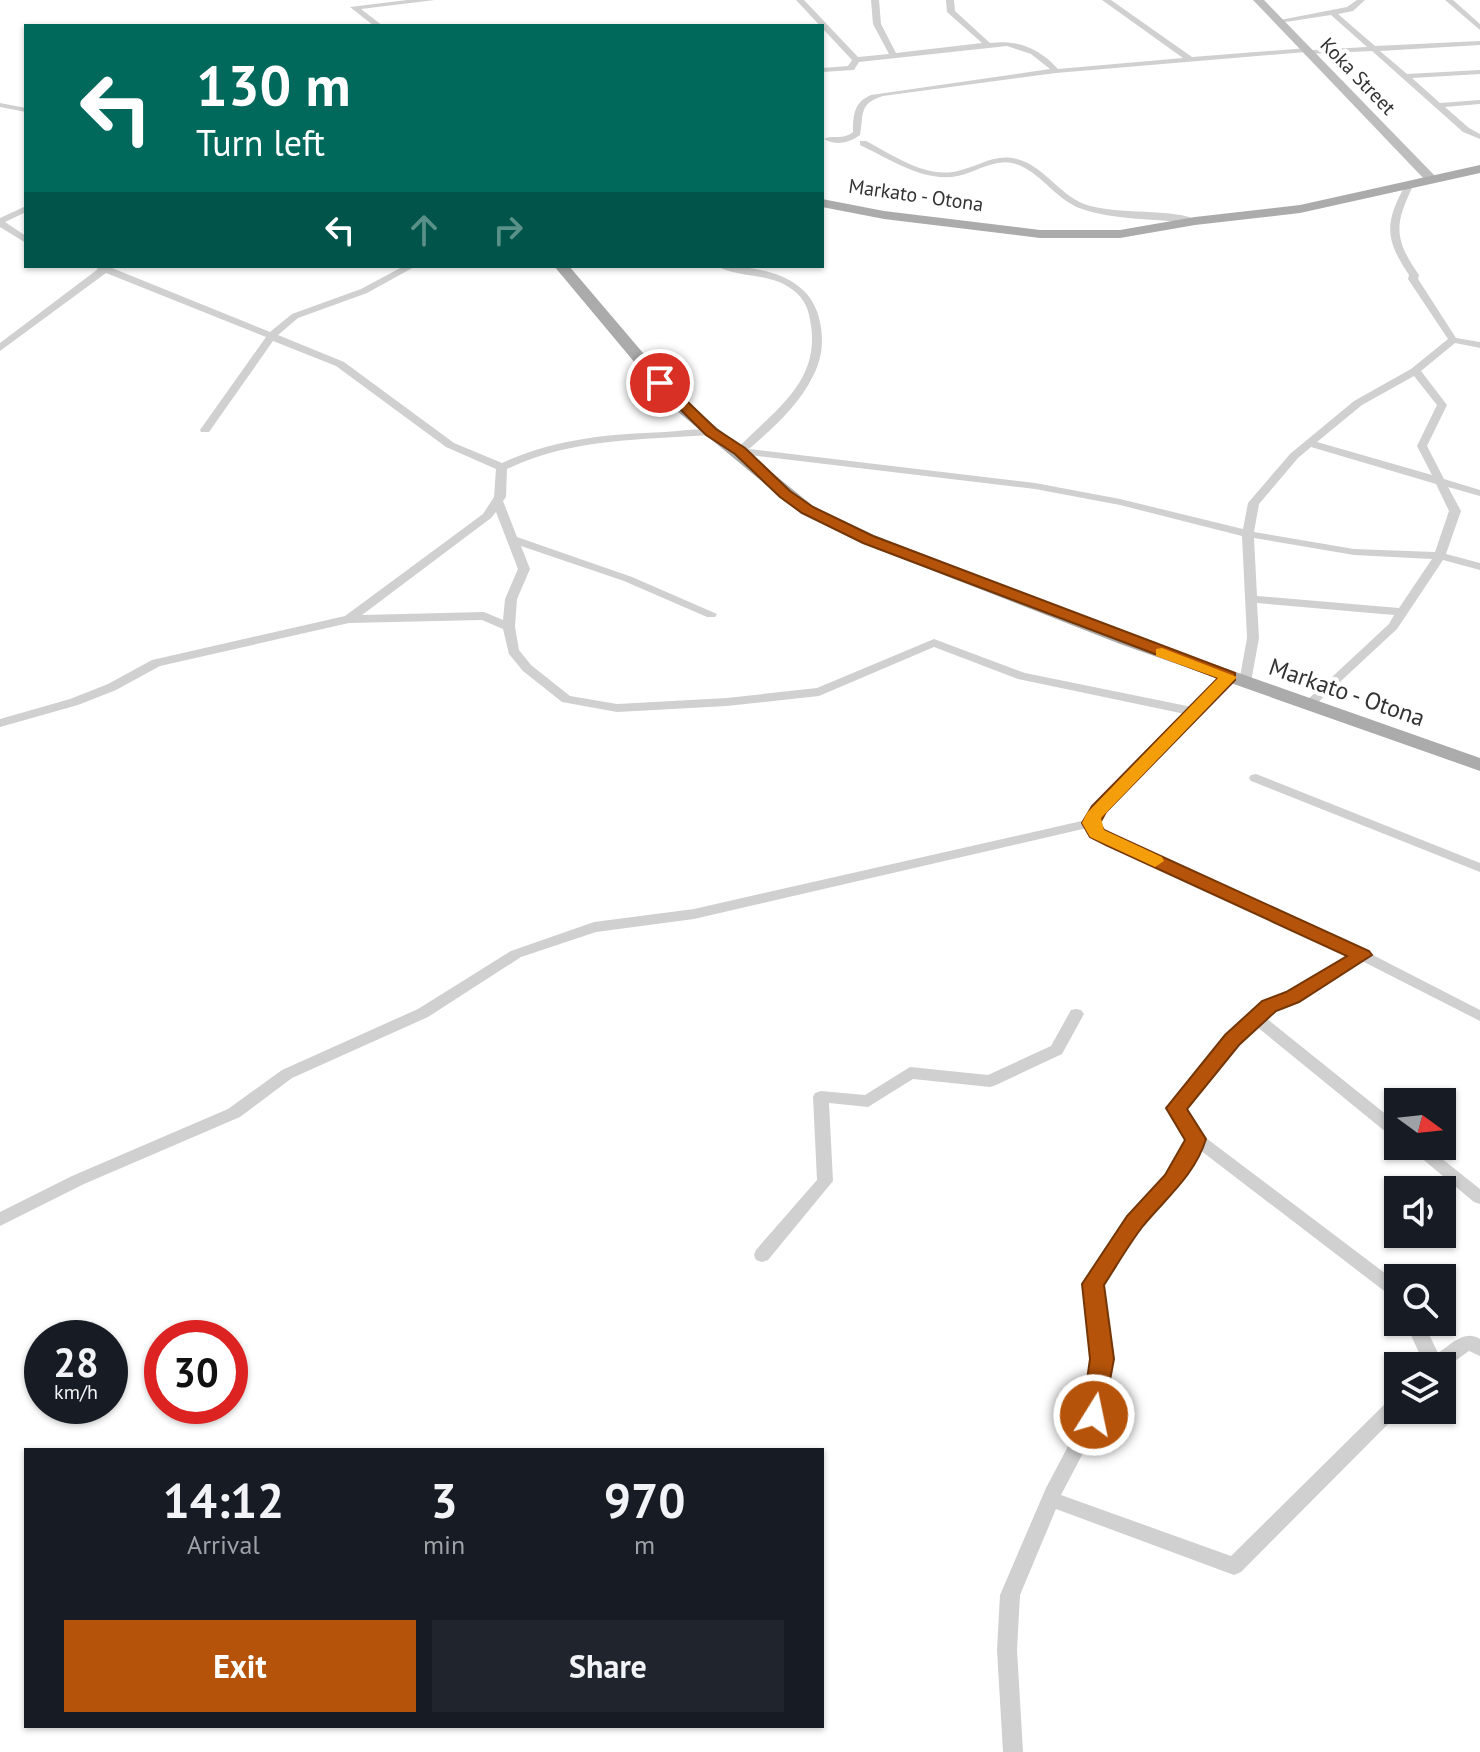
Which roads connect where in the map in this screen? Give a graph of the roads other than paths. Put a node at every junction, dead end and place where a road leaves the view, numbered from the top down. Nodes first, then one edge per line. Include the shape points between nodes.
1 (431, 0) edge
2 (800, 0) edge
3 (875, 0) edge
4 (950, 0) edge
5 (1106, 0) edge
6 (1258, 0) edge
7 (1361, 0) edge
8 (1449, 0) edge
9 (1333, 13) junction
10 (1279, 21) junction
11 (376, 24) edge
12 (822, 24) edge
13 (824, 26) edge
14 (1480, 28) edge
15 (1480, 43) edge
16 (988, 45) junction
17 (1372, 48) junction
18 (1308, 51) junction
19 (893, 55) junction
20 (856, 60) junction
21 (1191, 60) junction
22 (824, 70) edge
23 (1056, 71) junction
24 (1480, 72) edge
25 (1406, 76) junction
26 (1480, 102) edge
27 (0, 105) edge
28 (1440, 105) junction
29 (24, 110) edge
30 (1480, 137) edge
31 (828, 139) dead end
32 (863, 143) dead end
33 (1480, 169) edge
34 (1431, 179) junction
35 (1409, 186) junction
36 (824, 203) edge
37 (24, 210) edge
38 (1195, 221) junction
39 (0, 222) edge
40 (24, 239) edge
41 (103, 268) edge
42 (106, 268) edge
43 (407, 268) edge
44 (563, 268) edge
45 (729, 268) edge
46 (272, 336) junction
47 (1453, 340) junction
48 (1480, 345) edge
49 (0, 348) edge
50 (1415, 371) junction
51 (205, 430) dead end
52 (711, 432) junction
53 (1308, 443) junction
54 (740, 451) junction
55 (502, 467) junction
56 (1438, 478) junction
57 (1480, 493) edge
58 (497, 501) junction
59 (1248, 534) junction
60 (514, 540) junction
61 (1440, 556) junction
62 (1480, 567) edge
63 (1253, 599) junction
64 (1403, 612) junction
65 (711, 614) dead end
66 (349, 619) junction
67 (509, 627) junction
68 (1237, 679) junction
69 (1310, 703) junction
70 (1195, 712) junction
71 (0, 723) edge
72 (1480, 765) edge
73 (1256, 778) dead end
74 (1091, 823) junction
75 (1480, 868) edge
76 (1362, 955) junction
77 (1076, 1014) dead end
78 (1480, 1016) edge
79 (1256, 1018) junction
80 (1384, 1122) edge
81 (1196, 1139) junction
82 (1432, 1160) edge
83 (1480, 1198) edge
84 (0, 1220) edge
85 (762, 1255) dead end
86 (1384, 1281) edge
87 (1479, 1346) edge
88 (1453, 1352) edge
89 (1384, 1416) edge
90 (1050, 1499) junction
91 (1013, 1752) edge

1 - 11 street via 354,7
2 - 12 street
3 - 19 street via 877,24
4 - 16 street via 951,12
5 - 21 street
6 - 10 main road, Koka Street
7 - 9 street
8 - 14 street
9 - 10 street
9 - 17 street
10 - 18 main road, Koka Street
13 - 20 street
15 - 17 street
16 - 19 street
16 - 23 street via 1005,42 1025,48
17 - 18 street
17 - 25 street
18 - 21 street
18 - 34 main road, Koka Street
19 - 20 street
20 - 22 street via 851,68
21 - 23 street
23 - 31 street via 874,96 856,108 857,133 852,138
24 - 25 street
25 - 28 street
26 - 28 street
27 - 29 street
28 - 30 street
32 - 38 street via 920,170 949,175 1010,160 1086,207
33 - 34 main road, Markato - Otona
34 - 35 main road, Markato - Otona
35 - 38 main road, Markato - Otona via 1300,209
35 - 47 street via 1392,230 1393,243
36 - 38 main road, Markato - Otona via 896,217 1077,236
37 - 39 street
39 - 40 street
41 - 49 street
42 - 46 street
43 - 46 street via 364,291 295,316
44 - 52 main road, Markato - Otona via 677,403
45 - 54 street via 792,285 809,299 818,332 811,372 778,419
46 - 51 street
46 - 55 street via 340,364 450,445
47 - 48 street
47 - 50 street
50 - 53 street via 1358,403
50 - 56 street via 1442,405 1422,446
52 - 54 main road, Markato - Otona
52 - 55 street via 566,445 521,456
53 - 56 street
53 - 59 street via 1254,503
54 - 59 street via 1075,493
54 - 68 main road, Markato - Otona via 807,510 868,539
55 - 58 street
56 - 57 street
56 - 61 street via 1455,511
58 - 60 street
58 - 66 street via 453,544
59 - 61 street via 1354,552
59 - 63 street
60 - 65 street
60 - 67 street via 524,569 511,599
61 - 62 street
61 - 64 street
63 - 64 street
63 - 68 street via 1253,638
64 - 69 street
66 - 67 street via 484,616
66 - 71 street via 156,663 87,697
67 - 70 street via 513,651 566,699 617,708 819,692 934,643 1022,676
68 - 69 main road, Markato - Otona
68 - 70 street
69 - 72 main road, Markato - Otona
70 - 74 street via 1098,809
73 - 75 street
74 - 76 street via 1096,833
74 - 84 street via 694,914 594,927 516,954 423,1013 287,1074 234,1113
76 - 78 street
76 - 79 street
77 - 85 street via 1057,1050 990,1081 910,1073 868,1101 821,1097 825,1181
79 - 80 street
79 - 81 street via 1176,1108
81 - 86 street
81 - 90 street via 1172,1181 1135,1221 1093,1284 1100,1385 1089,1426
82 - 83 street
87 - 88 street via 1469,1341
89 - 90 street via 1234,1566
90 - 91 street via 1010,1595 1007,1650

